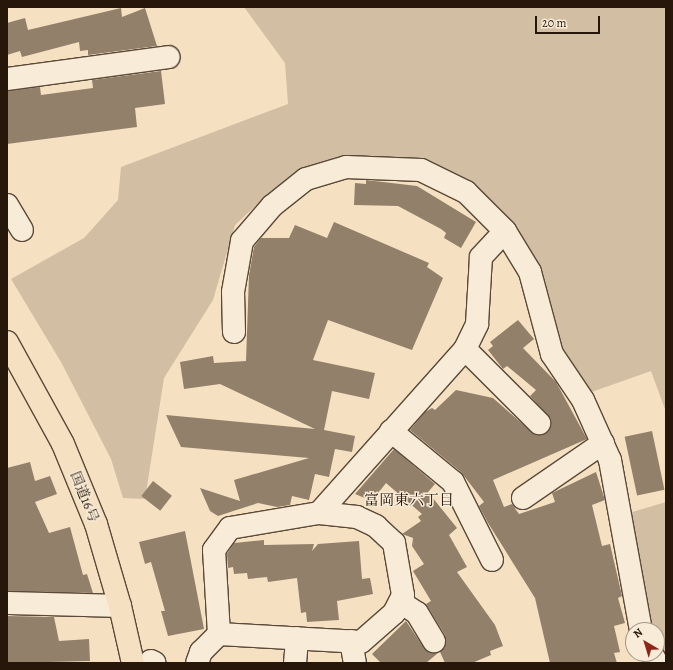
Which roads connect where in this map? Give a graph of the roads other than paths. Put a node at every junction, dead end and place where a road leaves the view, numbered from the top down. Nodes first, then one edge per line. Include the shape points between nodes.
1 (169, 57) dead end
2 (7, 79) edge
3 (7, 205) edge
4 (22, 230) dead end
5 (505, 231) junction
6 (234, 332) dead end
7 (7, 342) edge
8 (465, 349) junction
9 (539, 423) dead end
10 (391, 431) junction
11 (603, 443) junction
12 (523, 498) dead end
13 (319, 513) junction
14 (492, 560) dead end
15 (400, 602) junction
16 (7, 603) edge
17 (120, 606) junction
18 (640, 622) edge
19 (220, 634) junction
20 (297, 638) junction
21 (352, 641) junction
22 (434, 641) dead end
23 (146, 662) edge
24 (197, 663) edge
25 (295, 663) edge
26 (354, 663) edge

1 - 2 street
3 - 4 street
5 - 6 street via 466,192 421,170 346,167 306,179 272,206 242,241 233,292
5 - 8 street via 482,257 477,324
5 - 11 street via 530,272 552,354 583,400
7 - 17 highway, 国道16号 via 63,444 96,524
8 - 9 street
8 - 10 street
10 - 13 street
10 - 14 street via 453,482
11 - 12 street
11 - 18 street via 610,460
13 - 15 street via 357,517 376,526 394,543 401,572 403,596
13 - 19 street via 230,528 214,550
15 - 21 street via 394,613 361,642
15 - 22 street via 417,613
16 - 17 street
17 - 23 highway, 国道16号
19 - 20 street
19 - 24 street via 201,652
20 - 21 street
20 - 25 street
21 - 26 street

